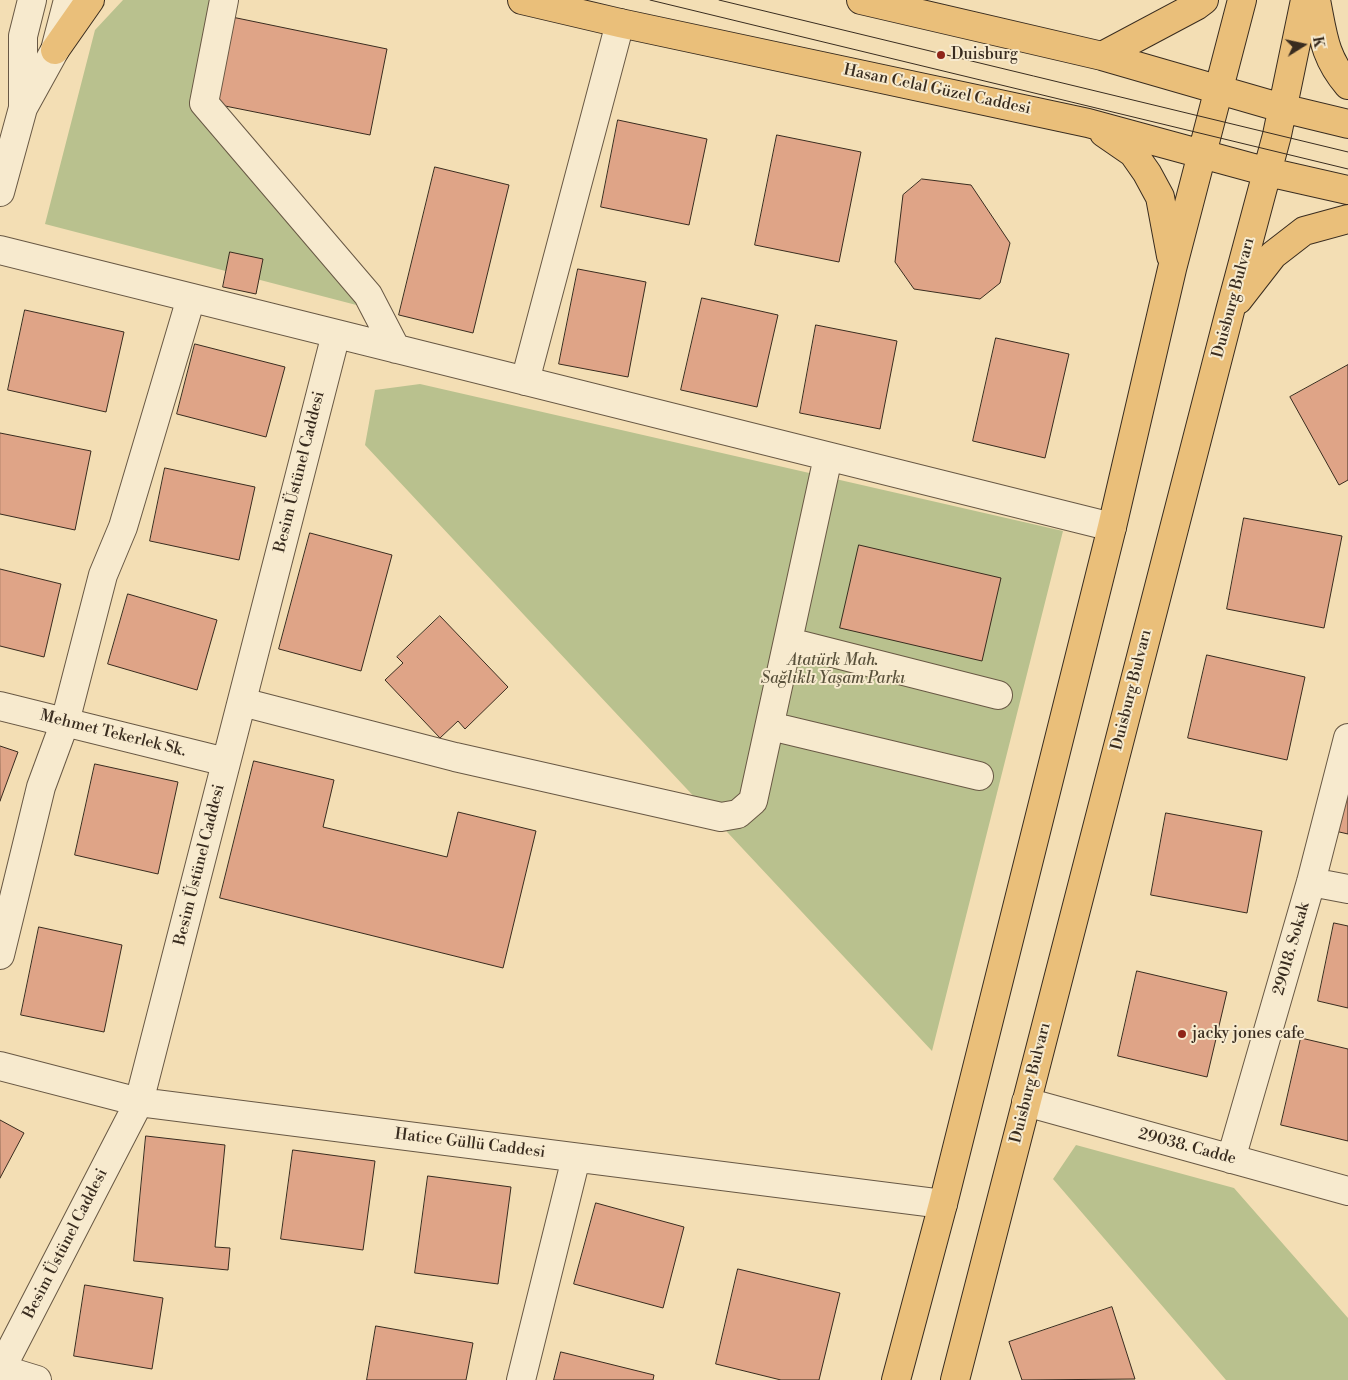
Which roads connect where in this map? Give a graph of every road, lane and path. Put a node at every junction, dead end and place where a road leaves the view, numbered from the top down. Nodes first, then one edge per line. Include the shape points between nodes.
1 (32, 0) edge
2 (68, 0) edge
3 (90, 0) edge
4 (224, 0) edge
5 (522, 0) edge
6 (861, 0) edge
7 (1204, 0) edge
8 (1242, 0) edge
9 (1305, 0) edge
10 (1316, 0) edge
11 (620, 23) junction
12 (55, 50) junction
13 (1102, 56) junction
14 (1348, 85) edge
15 (1217, 90) junction
16 (23, 108) junction
17 (1282, 108) junction
18 (1088, 123) junction
19 (1348, 124) edge
20 (1202, 154) junction
21 (1268, 172) junction
22 (1348, 190) edge
23 (0, 192) edge
24 (1348, 219) edge
25 (0, 250) edge
26 (1172, 269) junction
27 (191, 298) junction
28 (1230, 311) junction
29 (336, 334) junction
30 (396, 349) junction
31 (525, 381) junction
32 (828, 456) junction
33 (1112, 527) junction
34 (789, 642) junction
35 (998, 695) dead end
36 (242, 702) junction
37 (0, 706) edge
38 (65, 722) junction
39 (770, 726) junction
40 (1348, 738) edge
41 (226, 762) junction
42 (979, 776) dead end
43 (1311, 882) junction
44 (1348, 889) edge
45 (0, 956) edge
46 (0, 1066) edge
47 (139, 1102) junction
48 (1026, 1102) junction
49 (576, 1158) junction
50 (1231, 1158) junction
51 (1348, 1191) edge
52 (944, 1204) junction
53 (0, 1370) edge
54 (37, 1380) edge
55 (521, 1380) edge
56 (896, 1380) edge
57 (955, 1380) edge

1 - 16 street via 23,36
2 - 12 street
3 - 12 main road
4 - 30 street via 204,103 368,295
5 - 11 main road, Hasan Celal Güzel Caddesi
6 - 13 main road
7 - 13 main road
8 - 15 main road
9 - 17 main road, Duisburg Bulvarı
10 - 14 main road via 1327,52
11 - 18 main road, Hasan Celal Güzel Caddesi
11 - 31 street
12 - 16 street
13 - 15 main road
15 - 17 main road
15 - 20 main road
16 - 23 street
17 - 19 main road
17 - 21 main road, Duisburg Bulvarı
18 - 20 main road, Hasan Celal Güzel Caddesi
18 - 26 main road via 1133,153 1147,173 1160,197
20 - 21 main road, Hasan Celal Güzel Caddesi
20 - 26 main road
21 - 22 main road, Hasan Celal Güzel Caddesi
21 - 28 main road, Duisburg Bulvarı
24 - 28 main road via 1304,231 1273,255
25 - 27 street
26 - 33 main road
27 - 29 street
27 - 38 street via 123,527 104,575
28 - 48 main road, Duisburg Bulvarı
29 - 30 street
29 - 36 street, Besim Üstünel Caddesi
30 - 31 street
31 - 32 street
32 - 33 street
32 - 34 street
33 - 52 main road
34 - 35 street
34 - 39 street
36 - 39 street via 456,757 721,817 738,814 753,801
36 - 41 street, Besim Üstünel Caddesi
37 - 38 street, Mehmet Tekerlek Sk.
38 - 41 street, Mehmet Tekerlek Sk.
38 - 45 street via 41,787
39 - 42 street
40 - 43 street, 29018. Sokak
41 - 47 street, Besim Üstünel Caddesi
43 - 44 street
43 - 50 street, 29018. Sokak
46 - 47 street, Hatice Güllü Caddesi
47 - 49 street, Hatice Güllü Caddesi
47 - 53 street, Besim Üstünel Caddesi
48 - 50 street, 29038. Cadde
48 - 57 main road, Duisburg Bulvarı
49 - 52 street, Hatice Güllü Caddesi
49 - 55 street
50 - 51 street, 29038. Cadde
52 - 56 main road
53 - 54 street

